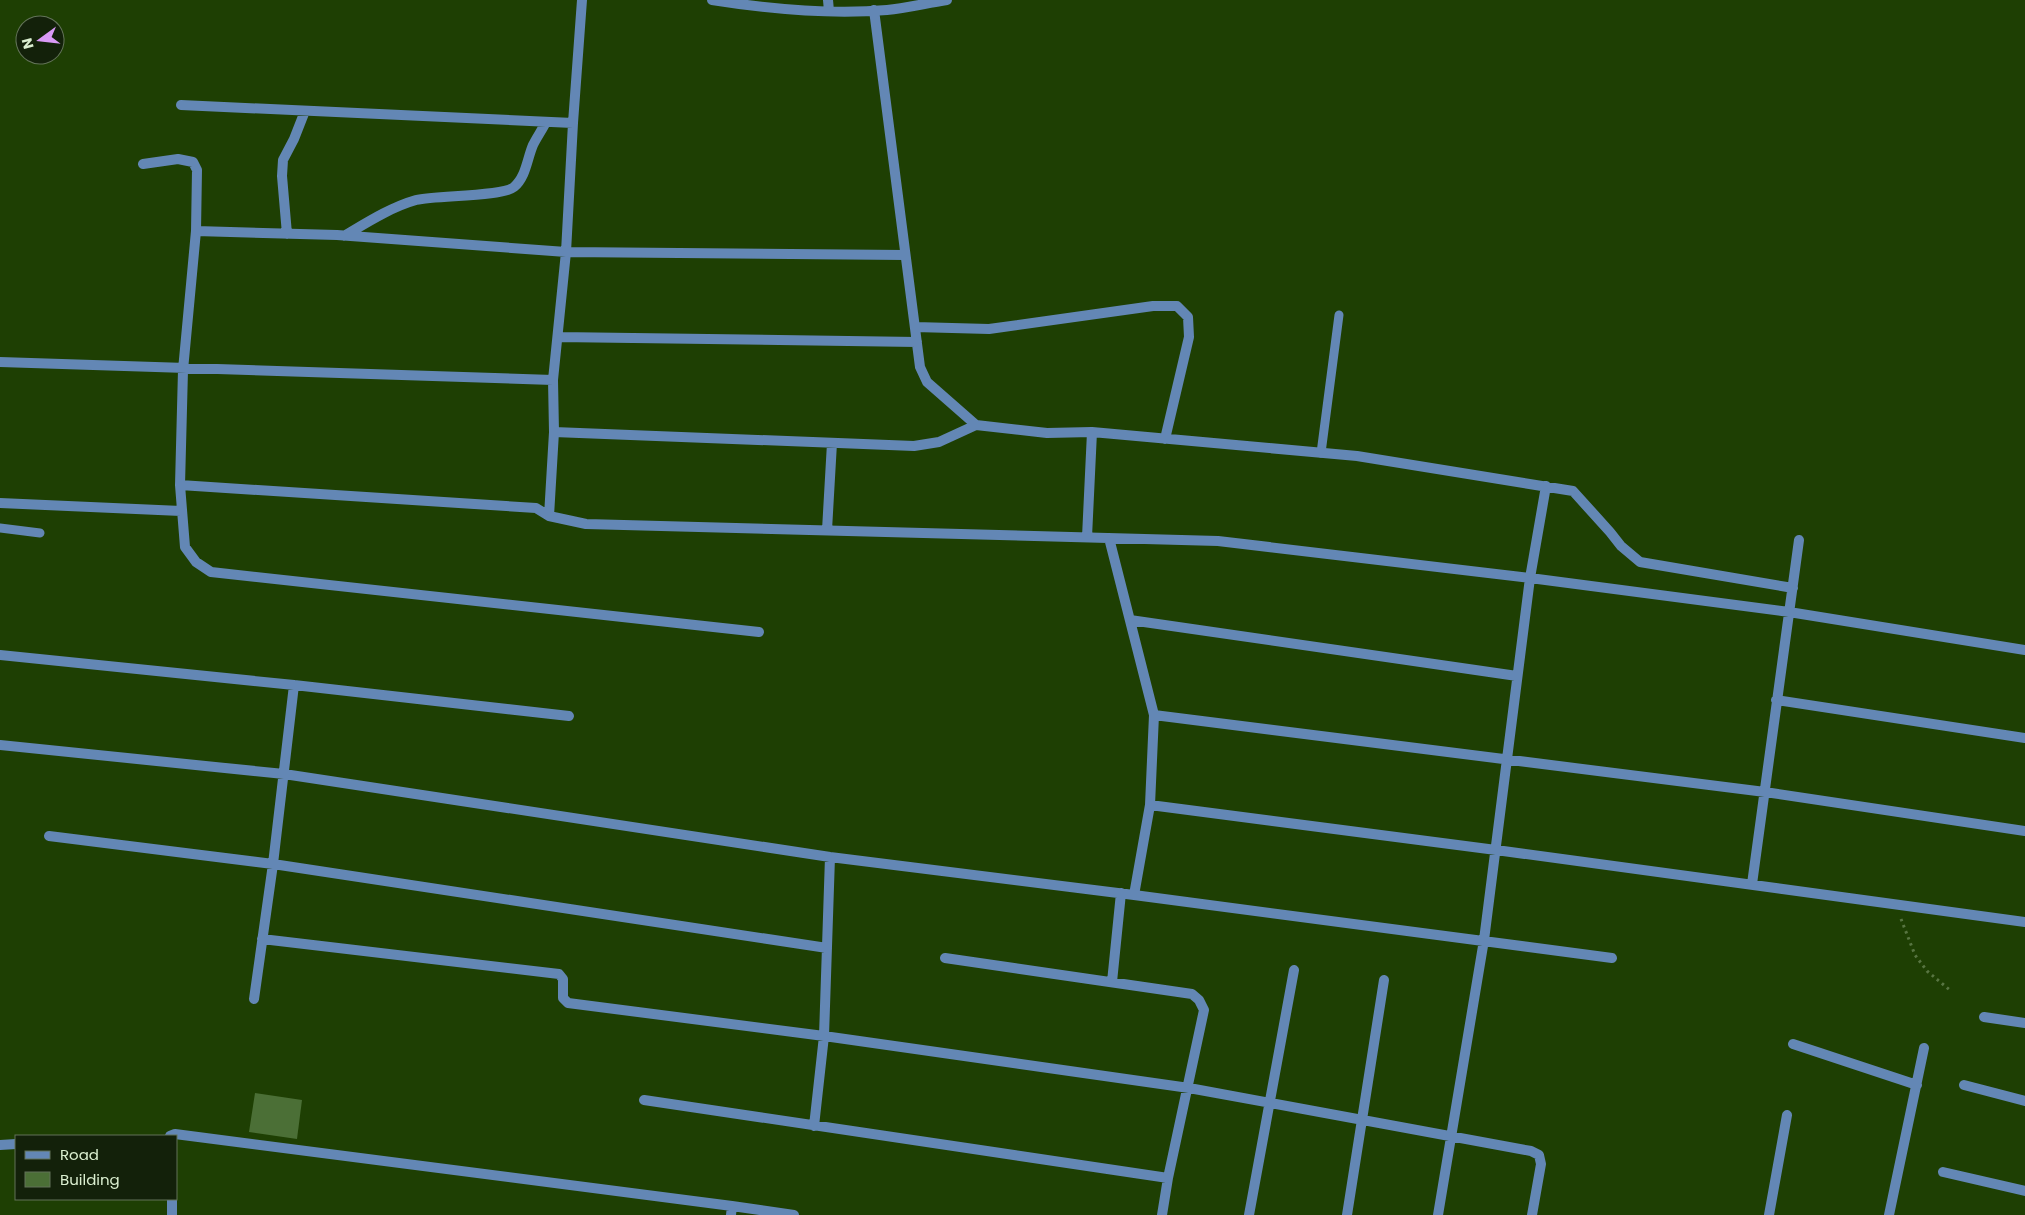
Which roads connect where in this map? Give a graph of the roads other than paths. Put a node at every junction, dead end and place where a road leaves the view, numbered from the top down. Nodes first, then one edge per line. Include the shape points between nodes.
1 (582, 0) edge
2 (712, 0) edge
3 (828, 0) edge
4 (947, 0) edge
5 (874, 10) junction
6 (829, 12) junction
7 (180, 106) dead end
8 (305, 111) junction
9 (546, 122) junction
10 (573, 123) junction
11 (143, 164) dead end
12 (196, 231) junction
13 (287, 234) junction
14 (344, 236) junction
15 (566, 252) junction
16 (906, 255) junction
17 (1339, 315) dead end
18 (915, 327) junction
19 (558, 337) junction
20 (917, 342) junction
21 (0, 362) edge
22 (183, 370) junction
23 (553, 380) junction
24 (976, 425) junction
25 (554, 432) junction
26 (1092, 432) junction
27 (1165, 439) junction
28 (832, 443) junction
29 (1322, 453) junction
30 (180, 485) junction
31 (1546, 486) junction
32 (0, 503) edge
33 (181, 511) junction
34 (549, 516) junction
35 (0, 528) edge
36 (827, 530) junction
37 (40, 532) dead end
38 (1087, 537) junction
39 (1109, 538) junction
40 (1799, 540) dead end
41 (1530, 578) junction
42 (1793, 588) junction
43 (1789, 612) junction
44 (1130, 620) junction
45 (759, 632) dead end
46 (2025, 650) edge
47 (0, 655) edge
48 (1517, 676) junction
49 (294, 684) junction
50 (1776, 700) junction
51 (1154, 715) junction
52 (569, 716) dead end
53 (2025, 738) edge
54 (0, 745) edge
55 (1506, 759) junction
56 (284, 774) junction
57 (1765, 792) junction
58 (1150, 805) junction
59 (2025, 831) edge
60 (50, 836) dead end
61 (1496, 850) junction
62 (830, 857) junction
63 (273, 864) junction
64 (1752, 884) junction
65 (1122, 894) junction
66 (1134, 895) junction
67 (2025, 922) edge
68 (262, 939) junction
69 (1484, 940) junction
70 (827, 948) junction
71 (945, 958) dead end
72 (1612, 958) dead end
73 (1294, 970) dead end
74 (1384, 980) dead end
75 (1112, 982) junction
76 (254, 999) dead end
77 (1984, 1017) dead end
78 (2025, 1023) edge
79 (824, 1036) junction
80 (1793, 1044) dead end
81 (1924, 1048) dead end
82 (1964, 1084) dead end
83 (1916, 1085) junction
84 (1188, 1088) junction
85 (644, 1100) dead end
86 (2025, 1101) edge
87 (1271, 1102) junction
88 (1787, 1115) dead end
89 (1362, 1119) junction
90 (814, 1126) junction
91 (172, 1135) edge
92 (1452, 1135) junction
93 (15, 1144) edge
94 (0, 1145) edge
95 (1943, 1172) dead end
96 (1168, 1178) junction
97 (2025, 1191) edge
98 (172, 1200) edge
99 (732, 1210) edge
100 (172, 1215) edge
101 (794, 1215) edge
102 (1162, 1215) edge
103 (1249, 1215) edge
104 (1347, 1215) edge
105 (1438, 1215) edge
106 (1532, 1215) edge
107 (1769, 1215) edge
108 (1890, 1215) edge

1 - 10 street
2 - 6 street
3 - 6 street
4 - 5 street
5 - 6 street
5 - 16 street
7 - 8 street
8 - 9 street
8 - 13 street via 284,160 282,176
9 - 10 street
9 - 14 street via 521,178 513,187 499,192 415,200
10 - 15 street
11 - 12 street via 178,159 192,162 197,170
12 - 13 street
12 - 22 street
13 - 14 street
14 - 15 street
15 - 16 street
15 - 19 street
16 - 18 street
17 - 29 lane
18 - 20 street
18 - 27 street via 989,329 1153,306 1177,306 1188,317 1189,336
19 - 20 street
19 - 23 street
20 - 24 street via 920,367 927,382
21 - 22 street
22 - 23 street
22 - 30 street
23 - 25 street
24 - 26 street via 1047,433
24 - 28 street via 939,442 914,446
25 - 28 street
25 - 34 street
26 - 27 street
26 - 38 street
27 - 29 street
28 - 36 street
29 - 31 street
30 - 33 street
30 - 34 street via 536,508
31 - 41 street
31 - 42 street via 1573,491 1621,546 1640,562
32 - 33 street
33 - 45 street via 185,547 196,562 210,572
34 - 36 street via 586,524
35 - 37 lane
36 - 38 street
38 - 39 street
39 - 41 street via 1218,541
39 - 44 street
40 - 42 street
41 - 43 street
41 - 48 street
42 - 43 street
43 - 46 street
43 - 50 street
44 - 48 street
44 - 51 street
47 - 49 street
48 - 55 street
49 - 52 street
49 - 56 street
50 - 53 street
50 - 57 street
51 - 55 street
51 - 58 street
54 - 56 street
55 - 57 street
55 - 61 street
56 - 62 street
56 - 63 street
57 - 59 street
57 - 64 street
58 - 61 street
58 - 66 street
60 - 63 street
61 - 64 street
61 - 69 street
62 - 65 street
62 - 70 street
63 - 68 street
63 - 70 street
64 - 67 street
65 - 66 street
65 - 75 street
66 - 69 street
68 - 76 street
68 - 79 street via 559,974 563,979 563,998 568,1003
69 - 72 street
69 - 92 street
70 - 79 street
71 - 75 street
73 - 87 street
74 - 89 street
75 - 84 street via 1192,994 1198,1000 1204,1010
77 - 78 street
79 - 84 street
79 - 90 street
80 - 83 street
81 - 83 street
82 - 86 street
83 - 108 street
84 - 87 street
84 - 96 street
85 - 90 street
87 - 89 street
87 - 103 street
88 - 107 street
89 - 92 street
89 - 104 street
90 - 96 street
91 - 99 street
92 - 105 street
92 - 106 street via 1531,1150 1539,1155 1541,1164
93 - 94 street
95 - 97 street
96 - 102 street
98 - 100 street
99 - 101 street

